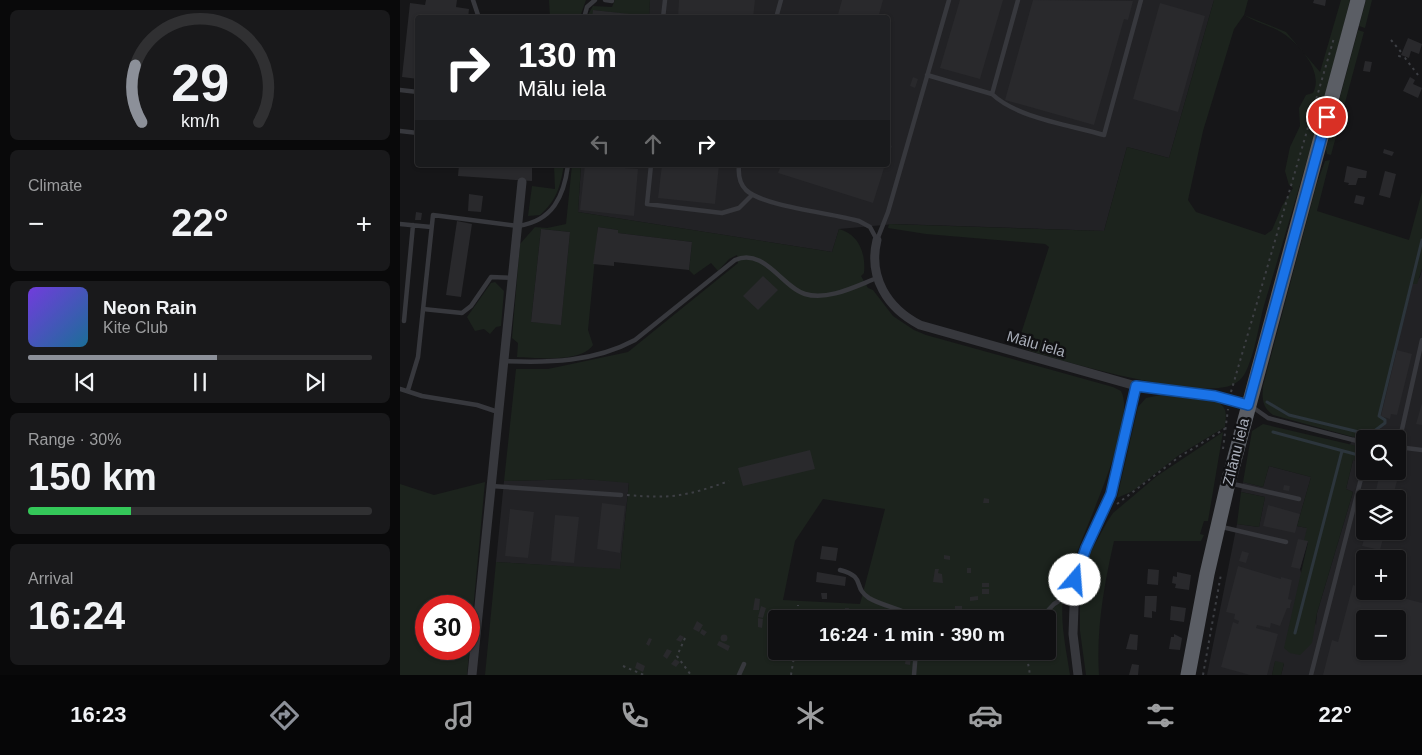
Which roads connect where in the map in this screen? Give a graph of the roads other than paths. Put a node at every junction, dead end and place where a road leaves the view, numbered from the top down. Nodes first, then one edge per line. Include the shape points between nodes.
1 (473, 0) edge
2 (595, 0) edge
3 (605, 0) edge
4 (665, 0) edge
5 (781, 0) edge
6 (949, 0) edge
7 (1018, 0) edge
8 (1141, 0) edge
9 (1358, 0) edge
10 (612, 1) dead end
11 (478, 15) edge
12 (585, 15) edge
13 (663, 15) edge
14 (777, 15) edge
15 (927, 75) junction
16 (400, 90) edge
17 (415, 92) edge
18 (992, 94) junction
19 (400, 131) edge
20 (415, 133) edge
21 (568, 167) edge
22 (651, 167) edge
23 (739, 167) edge
24 (522, 182) dead end
25 (752, 195) junction
26 (400, 224) edge
27 (413, 225) junction
28 (518, 226) junction
29 (431, 227) junction
30 (877, 240) junction
31 (513, 278) junction
32 (877, 278) junction
33 (423, 309) junction
34 (404, 321) dead end
35 (1422, 340) edge
36 (504, 362) junction
37 (1136, 386) junction
38 (400, 389) edge
39 (408, 390) junction
40 (1248, 405) junction
41 (499, 412) junction
42 (1402, 430) edge
43 (1356, 441) edge
44 (1406, 448) edge
45 (1422, 450) edge
46 (1361, 480) edge
47 (1228, 483) junction
48 (491, 486) junction
49 (621, 495) road end
50 (1299, 499) dead end
51 (1218, 526) junction
52 (1286, 542) dead end
53 (840, 570) dead end
54 (1073, 592) junction
55 (896, 610) edge
56 (1048, 610) edge
57 (915, 660) edge
58 (744, 664) dead end
59 (472, 675) edge
60 (739, 675) edge
61 (914, 675) edge
62 (1078, 675) edge
63 (1188, 675) edge
64 (1311, 675) edge

1 - 11 lane
2 - 12 lane via 587,7
3 - 10 lane
4 - 13 lane
5 - 14 lane
6 - 15 lane
7 - 18 lane
8 - 18 lane via 1104,135 1018,110
9 - 40 highway, Zīlānu iela
15 - 18 lane
15 - 30 lane
16 - 17 lane
19 - 20 lane
21 - 28 lane via 556,206 538,221
22 - 25 lane via 647,204 722,213 739,208
23 - 25 lane via 740,181
24 - 28 street
25 - 30 lane via 859,221 870,227
26 - 27 lane
27 - 29 lane
27 - 34 lane
28 - 29 lane via 433,215
28 - 31 street
29 - 33 lane
30 - 32 street, Mālu iela via 874,258
31 - 33 lane via 491,277 471,306 462,313
31 - 36 street
32 - 36 lane via 832,294 813,296 800,292 765,264 740,258 621,348 551,363
32 - 37 street, Mālu iela via 893,306 920,325
33 - 39 lane via 418,357
35 - 42 lane
36 - 41 street
37 - 40 street, Mālu iela via 1215,396
37 - 54 street via 1116,479 1082,558
38 - 39 lane
39 - 41 lane via 422,396
40 - 43 lane via 1268,418
40 - 47 highway, Zīlānu iela
41 - 48 street
44 - 45 lane
46 - 64 lane
47 - 50 lane
47 - 51 highway, Zīlānu iela
48 - 49 lane
48 - 59 street
51 - 52 lane
51 - 63 highway, Zīlānu iela
53 - 55 lane via 853,574 869,598
54 - 56 lane
54 - 62 street via 1073,634
57 - 61 lane
58 - 60 lane

